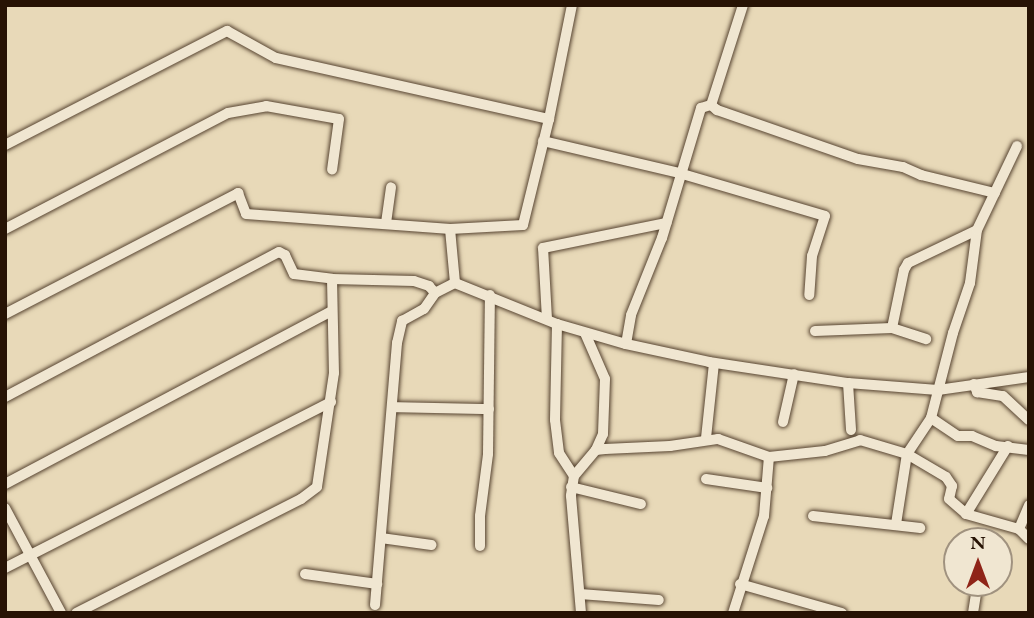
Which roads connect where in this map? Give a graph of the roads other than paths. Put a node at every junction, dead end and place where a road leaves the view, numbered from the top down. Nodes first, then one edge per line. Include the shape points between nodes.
1 (572, 5) edge
2 (743, 5) edge
3 (711, 104) junction
4 (549, 119) junction
5 (543, 141) junction
6 (5, 145) edge
7 (1017, 146) dead end
8 (332, 170) dead end
9 (679, 173) junction
10 (391, 187) dead end
11 (995, 193) junction
12 (386, 223) junction
13 (666, 223) junction
14 (5, 229) edge
15 (450, 229) junction
16 (977, 230) junction
17 (332, 279) junction
18 (455, 283) junction
19 (435, 293) junction
20 (490, 295) junction
21 (809, 295) dead end
22 (332, 312) junction
23 (5, 314) edge
24 (547, 319) junction
25 (557, 324) junction
26 (892, 328) junction
27 (815, 331) dead end
28 (585, 333) junction
29 (926, 339) dead end
30 (626, 344) junction
31 (714, 363) junction
32 (794, 374) junction
33 (1029, 377) edge
34 (848, 383) junction
35 (974, 384) junction
36 (938, 390) junction
37 (5, 397) edge
38 (331, 402) junction
39 (392, 407) junction
40 (489, 408) junction
41 (931, 418) junction
42 (1029, 420) edge
43 (783, 422) dead end
44 (851, 430) dead end
45 (706, 438) junction
46 (1008, 446) junction
47 (596, 450) junction
48 (1029, 450) edge
49 (907, 454) junction
50 (769, 457) junction
51 (706, 480) dead end
52 (573, 481) junction
53 (5, 484) edge
54 (767, 488) junction
55 (641, 504) dead end
56 (1029, 505) edge
57 (5, 508) edge
58 (966, 514) junction
59 (813, 516) dead end
60 (896, 524) junction
61 (920, 528) dead end
62 (1018, 529) junction
63 (381, 538) junction
64 (1029, 539) edge
65 (432, 545) dead end
66 (480, 546) dead end
67 (30, 554) junction
68 (5, 568) edge
69 (306, 574) dead end
70 (377, 584) junction
71 (740, 584) junction
72 (580, 594) junction
73 (659, 600) dead end
74 (375, 605) dead end
75 (737, 612) edge
76 (61, 613) edge
77 (76, 613) edge
78 (581, 613) edge
79 (842, 613) edge

1 - 4 street
2 - 3 street
3 - 9 street via 701,108
3 - 11 street via 858,159
4 - 5 street
4 - 6 street via 276,58 228,31
5 - 9 street
5 - 15 street via 523,225
7 - 11 street
8 - 14 street via 340,119 266,106 228,113
9 - 13 street
9 - 21 street via 825,216 812,256
10 - 12 street
11 - 16 street
12 - 15 street
12 - 23 street via 246,214 237,192
13 - 24 street via 543,248
13 - 30 street via 631,315
15 - 18 street
16 - 26 street via 908,263
16 - 36 street via 970,283
17 - 19 street via 414,281
17 - 22 street
17 - 37 street via 294,274 279,252
18 - 19 street
18 - 20 street
19 - 39 street via 424,309 402,321
20 - 24 street
20 - 40 street
22 - 38 street
22 - 53 street
24 - 25 street
25 - 28 street
25 - 52 street via 555,420 559,453
26 - 27 street
26 - 29 street
28 - 30 street
28 - 47 street via 604,379 603,434
30 - 31 street
31 - 32 street
31 - 45 street
32 - 34 street
32 - 43 street
33 - 35 street
34 - 36 street
34 - 44 street
35 - 36 street
35 - 42 street via 977,392 1003,396
36 - 41 street
38 - 67 street
38 - 77 street via 317,487
39 - 40 street
39 - 63 street
40 - 66 street
41 - 46 street via 958,436
41 - 49 street
45 - 47 street via 670,446
45 - 50 street
46 - 48 street
46 - 58 street
47 - 52 street
49 - 50 street via 860,440 825,451
49 - 58 street via 946,477 952,486 949,499
49 - 60 street
50 - 54 street
51 - 54 street
52 - 55 street
52 - 72 street
54 - 71 street via 764,516
56 - 62 street
57 - 67 street
58 - 62 street
59 - 60 street
60 - 61 street
62 - 64 street
63 - 65 street
63 - 70 street
67 - 68 street
67 - 76 street
69 - 70 street
70 - 74 street
71 - 75 street
71 - 79 street
72 - 73 street
72 - 78 street

